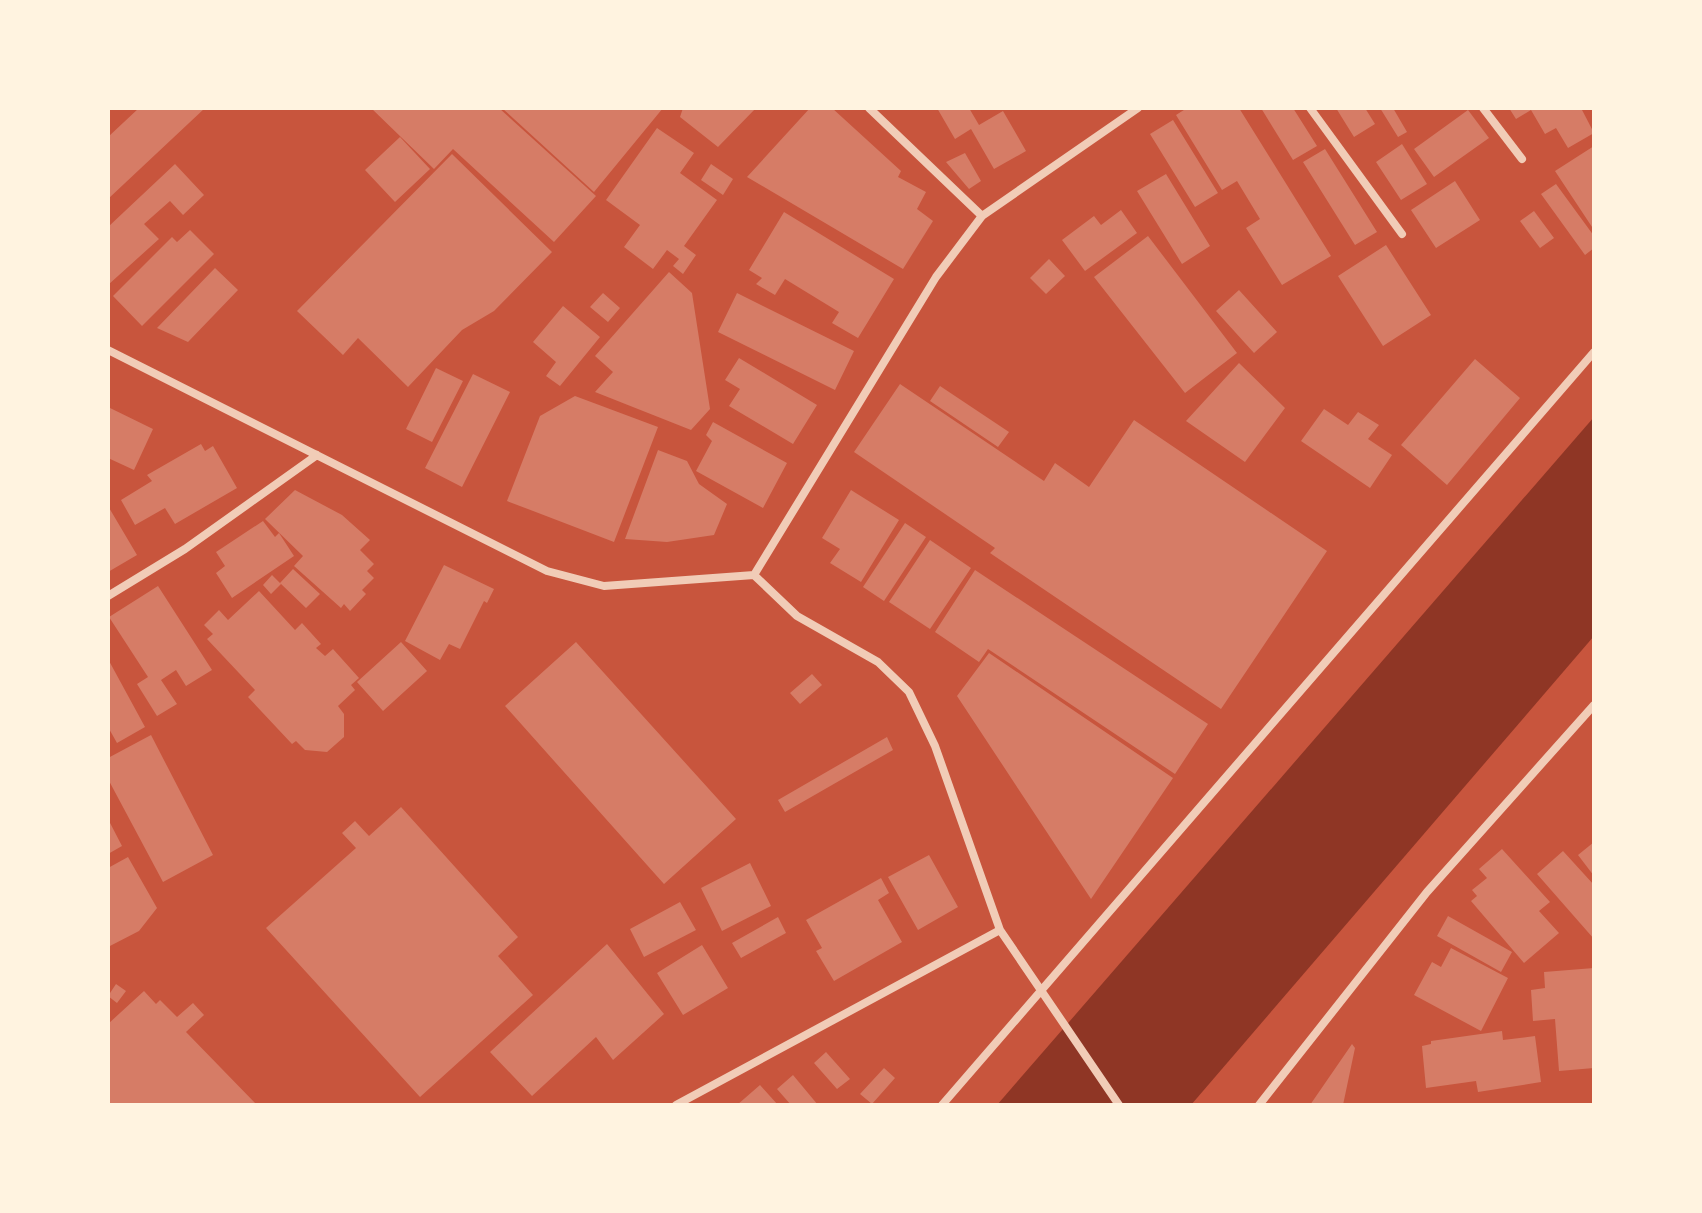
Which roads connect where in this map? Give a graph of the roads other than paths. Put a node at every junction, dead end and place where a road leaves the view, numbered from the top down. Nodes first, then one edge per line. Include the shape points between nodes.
1 (869, 108) edge
2 (1138, 108) edge
3 (1310, 108) edge
4 (1483, 108) edge
5 (1522, 159) dead end
6 (982, 216) junction
7 (1402, 234) dead end
8 (108, 350) edge
9 (1594, 352) edge
10 (317, 455) junction
11 (754, 575) junction
12 (108, 596) edge
13 (1594, 705) edge
14 (1000, 930) junction
15 (1041, 991) junction
16 (676, 1105) edge
17 (942, 1105) edge
18 (1119, 1105) edge
19 (1259, 1105) edge

1 - 6 street
2 - 6 street
3 - 7 street
4 - 5 street
6 - 11 street via 936,277
8 - 10 street
9 - 15 street
10 - 11 street via 547,571 604,586
10 - 12 street via 185,549
11 - 14 street via 797,616 878,662 909,692 935,746
13 - 19 street via 1427,892
14 - 15 street
14 - 16 street
15 - 17 street
15 - 18 street

